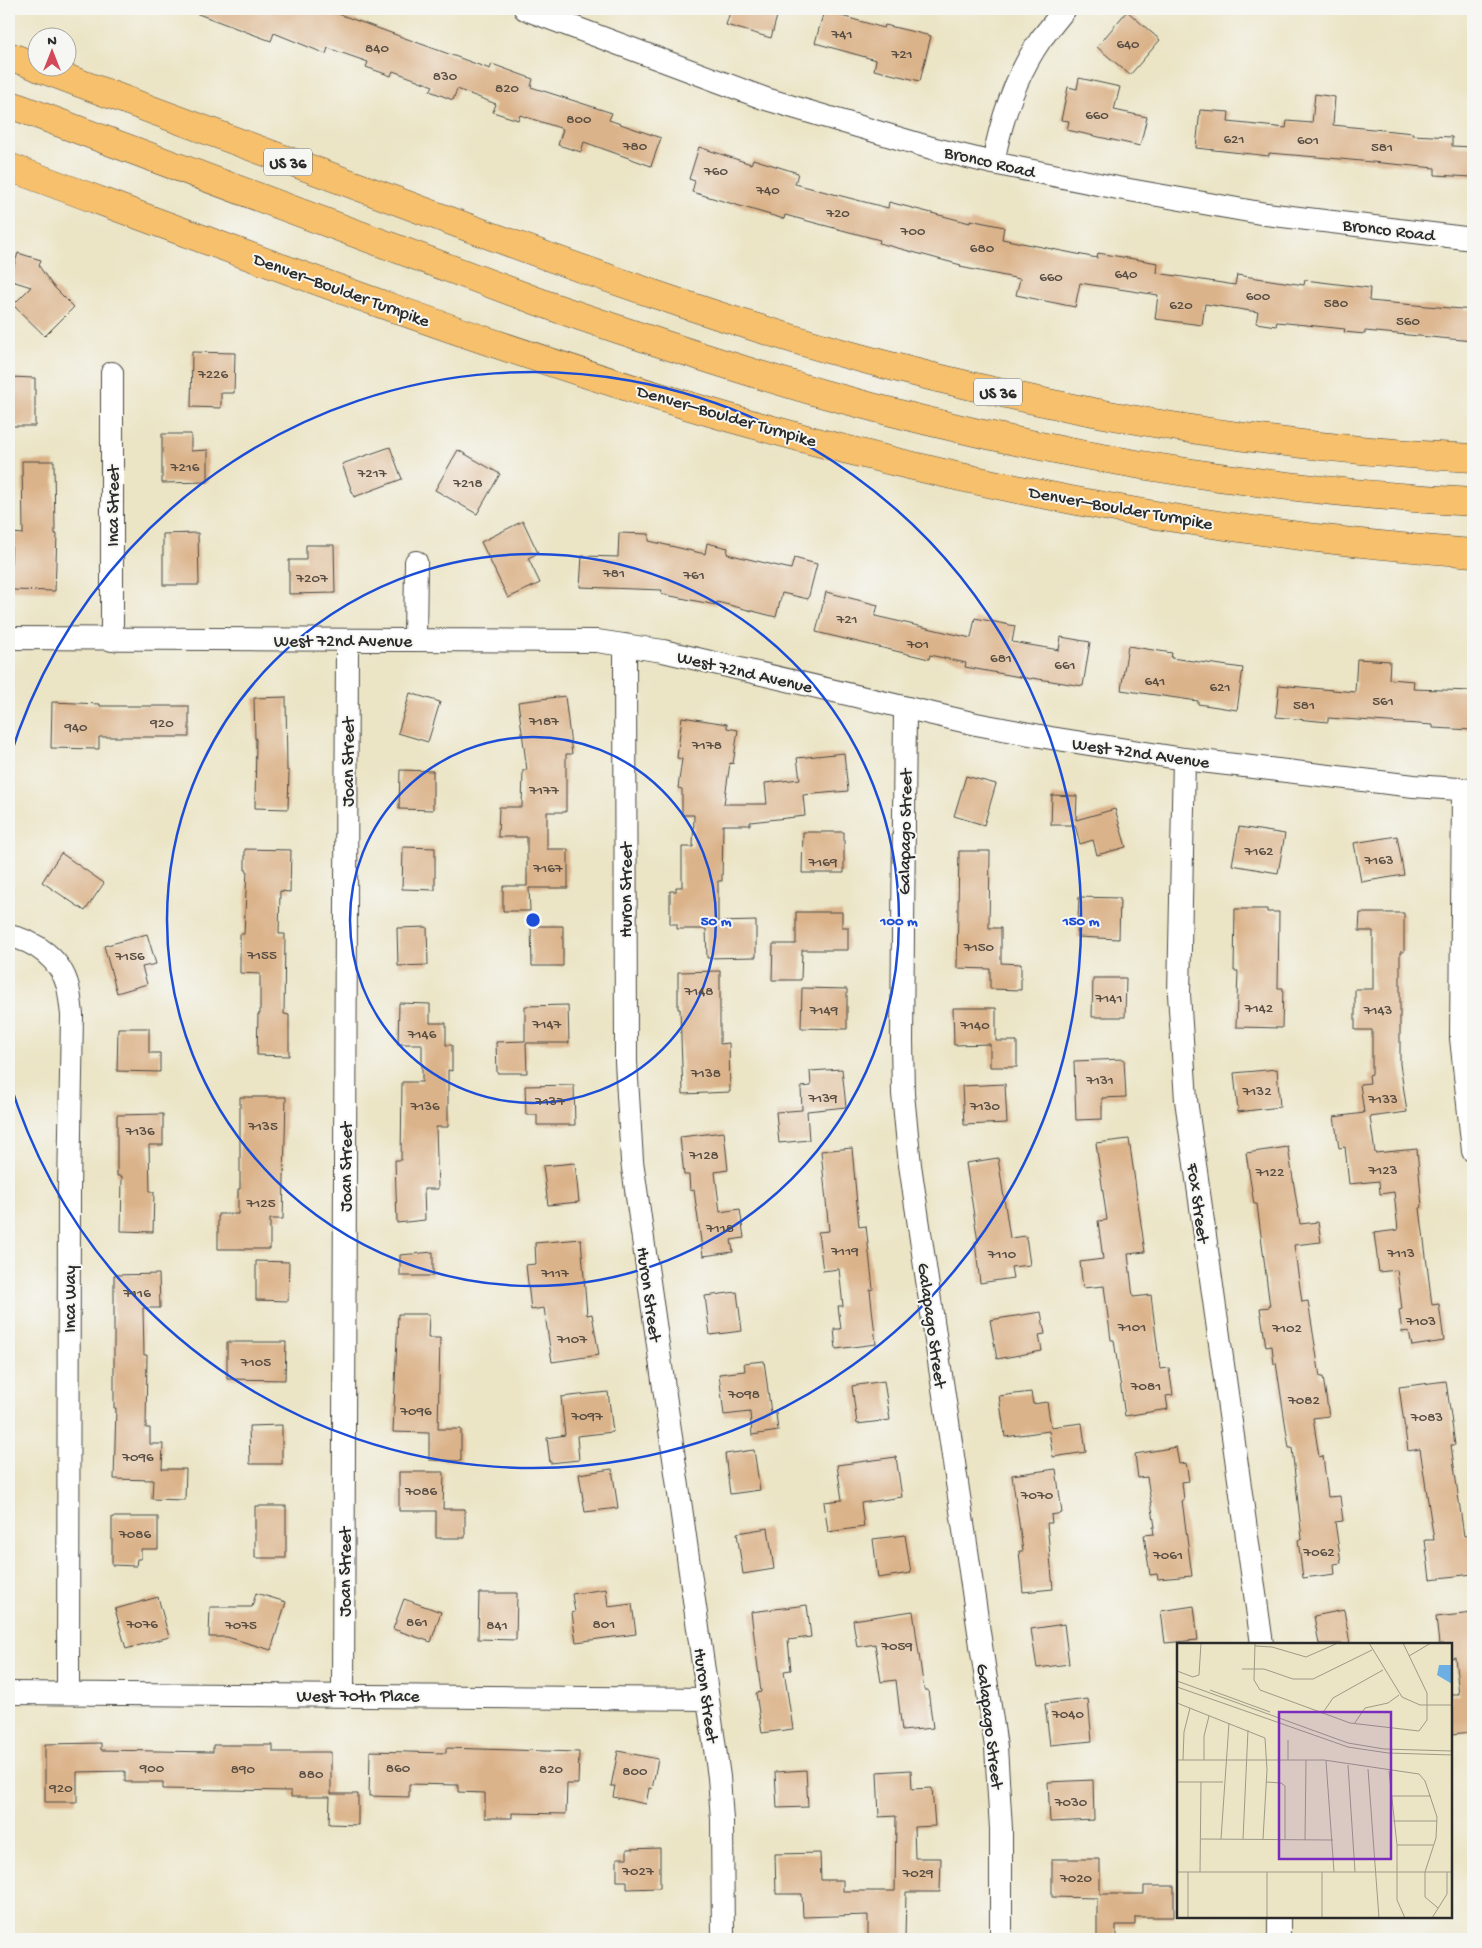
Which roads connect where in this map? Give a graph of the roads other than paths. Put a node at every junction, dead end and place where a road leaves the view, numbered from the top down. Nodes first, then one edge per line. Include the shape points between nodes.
1 (525, 9) edge
2 (1065, 9) edge
3 (571, 16) edge
4 (9, 56) edge
5 (28, 63) edge
6 (67, 78) edge
7 (9, 104) edge
8 (993, 164) junction
9 (9, 167) edge
10 (1473, 239) edge
11 (112, 373) dead end
12 (1473, 458) edge
13 (1473, 502) edge
14 (1473, 553) edge
15 (416, 562) dead end
16 (9, 638) edge
17 (112, 640) junction
18 (348, 640) junction
19 (415, 640) junction
20 (625, 645) junction
21 (905, 708) junction
22 (1184, 759) junction
23 (1468, 790) edge
24 (9, 936) edge
25 (1471, 1118) edge
26 (1473, 1151) edge
27 (1262, 1643) edge
28 (9, 1693) edge
29 (68, 1694) junction
30 (343, 1695) junction
31 (708, 1699) junction
32 (1280, 1918) edge
33 (722, 1939) edge
34 (1001, 1939) edge
35 (1279, 1939) edge

1 - 3 street, Bronco Road
2 - 8 street via 1041,40 1018,82 998,136
3 - 8 street, Bronco Road via 766,99
4 - 5 highway, US 36
6 - 12 highway, US 36 via 598,275 699,310 836,351 991,390 1118,416 1315,444
7 - 13 highway via 553,307 642,338 839,398 975,432 1178,470 1296,487
8 - 10 street, Bronco Road via 1266,214
9 - 14 highway, Denver–Boulder Turnpike via 460,331 687,405 832,445 1003,486 1170,518 1330,539
11 - 17 street, Inca Street
15 - 19 street
16 - 17 street, West 72nd Avenue
17 - 18 street, West 72nd Avenue
18 - 19 street, West 72nd Avenue
18 - 30 street, Joan Street
19 - 20 street, West 72nd Avenue via 575,640
20 - 21 street, West 72nd Avenue
20 - 31 street, Huron Street via 626,1062 632,1161
21 - 22 street, West 72nd Avenue via 1032,735
21 - 34 street, Galapago Street via 903,1094 913,1184 996,1748 1002,1829
22 - 23 street, West 72nd Avenue
22 - 27 street, Fox Street via 1179,994 1186,1100
23 - 25 street via 1461,1038
24 - 29 street, Inca Way via 39,947 55,962 68,988 72,1014
25 - 26 street
28 - 29 street, West 70th Place
29 - 30 street, West 70th Place
30 - 31 street, West 70th Place
31 - 33 street, Huron Street via 722,1820
32 - 35 street

